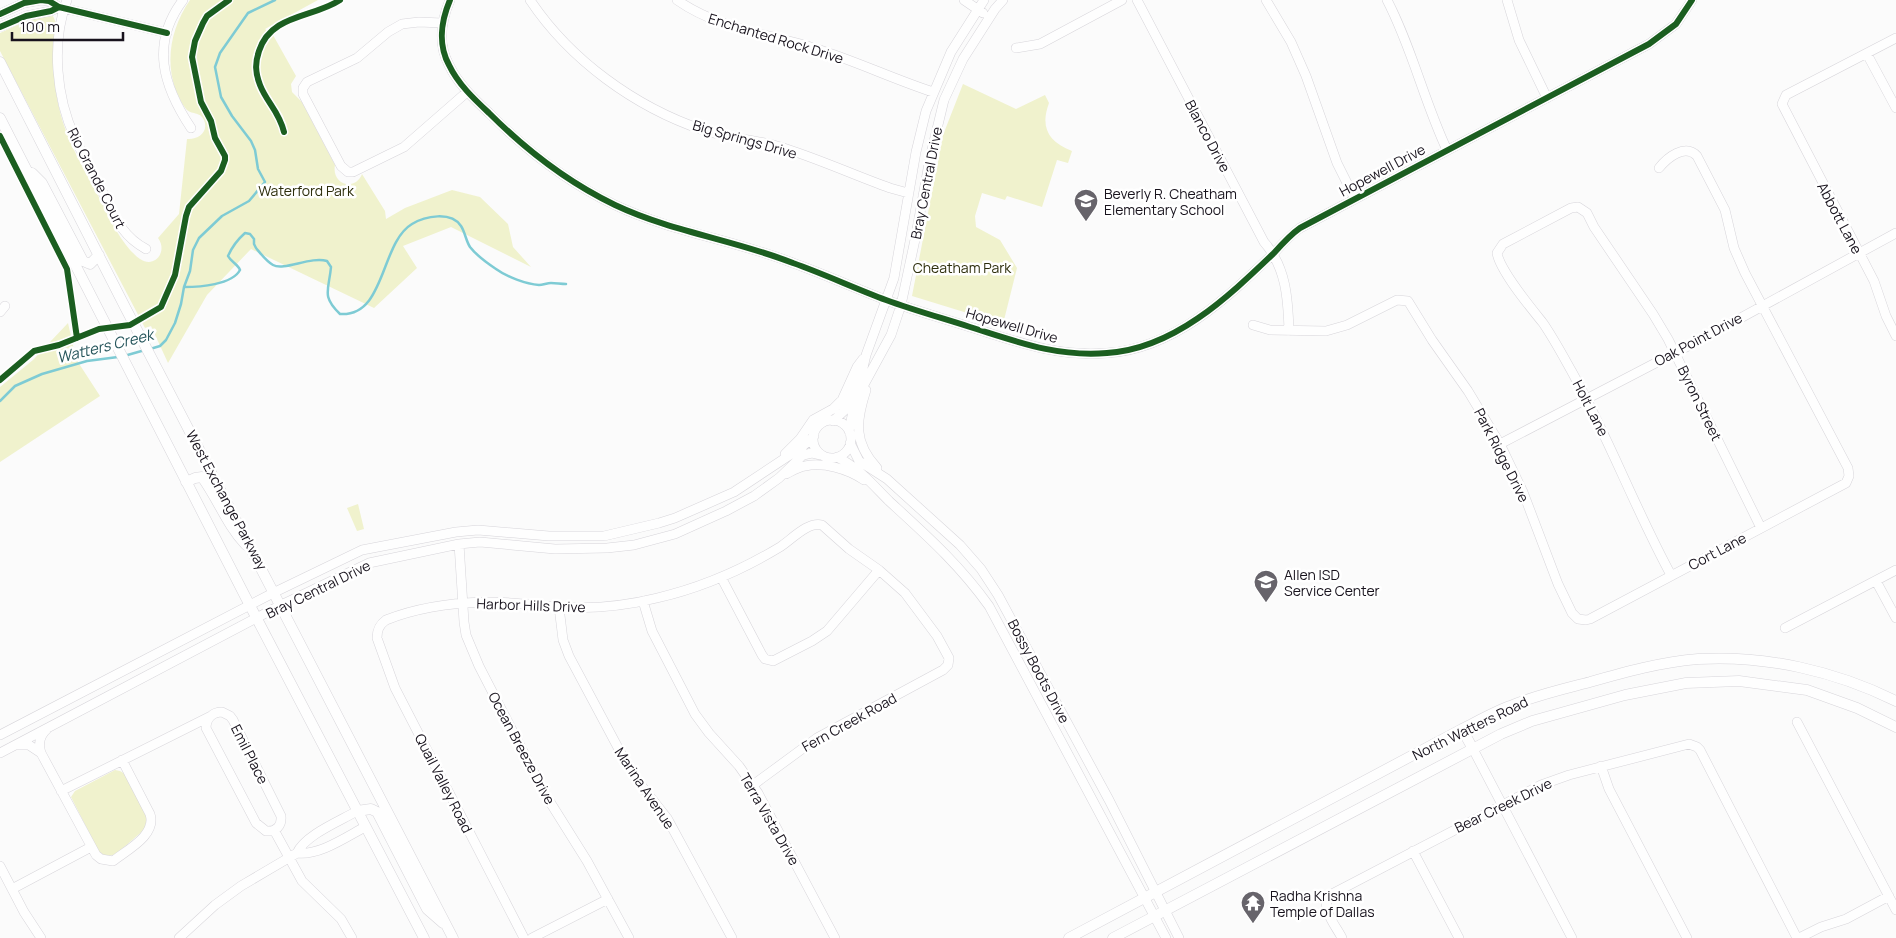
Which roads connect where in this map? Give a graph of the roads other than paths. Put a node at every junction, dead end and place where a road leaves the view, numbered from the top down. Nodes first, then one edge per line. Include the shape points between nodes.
1 (183, 0) edge
2 (450, 0) edge
3 (530, 0) edge
4 (676, 0) edge
5 (964, 0) edge
6 (984, 0) edge
7 (1003, 0) edge
8 (1122, 0) edge
9 (1137, 0) edge
10 (1266, 0) edge
11 (1387, 0) edge
12 (1507, 0) edge
13 (1692, 0) edge
14 (63, 5) edge
15 (978, 10) junction
16 (0, 14) edge
17 (989, 17) junction
18 (442, 23) junction
19 (0, 27) edge
20 (167, 32) junction
21 (1896, 38) edge
22 (1016, 48) dead end
23 (1867, 54) junction
24 (0, 62) edge
25 (467, 92) junction
26 (933, 92) junction
27 (1547, 98) junction
28 (1896, 108) edge
29 (0, 118) edge
30 (190, 128) dead end
31 (1447, 150) junction
32 (25, 167) junction
33 (1659, 168) dead end
34 (908, 193) junction
35 (1355, 198) junction
36 (1896, 233) edge
37 (146, 249) dead end
38 (1498, 250) joint
39 (1274, 253) junction
40 (1859, 253) junction
41 (99, 255) junction
42 (886, 300) junction
43 (1763, 304) junction
44 (901, 305) junction
45 (1253, 325) dead end
46 (1289, 331) junction
47 (1896, 336) edge
48 (1674, 352) junction
49 (866, 355) junction
50 (876, 364) junction
51 (1587, 399) junction
52 (833, 420) junction
53 (849, 431) junction
54 (814, 436) junction
55 (850, 443) junction
56 (1500, 444) junction
57 (822, 455) junction
58 (837, 457) junction
59 (776, 463) junction
60 (779, 478) junction
61 (887, 479) junction
62 (186, 482) junction
63 (878, 490) junction
64 (1761, 528) junction
65 (459, 544) junction
66 (255, 555) junction
67 (879, 570) junction
68 (1896, 570) edge
69 (1671, 575) junction
70 (721, 577) junction
71 (1876, 581) junction
72 (275, 592) junction
73 (643, 601) junction
74 (281, 604) junction
75 (462, 604) junction
76 (250, 606) junction
77 (559, 608) junction
78 (256, 618) junction
79 (1896, 618) edge
80 (1580, 620) joint
81 (380, 624) joint
82 (1785, 628) dead end
83 (1896, 701) edge
84 (211, 716) junction
85 (1797, 722) dead end
86 (195, 724) junction
87 (50, 726) junction
88 (206, 726) junction
89 (1896, 727) edge
90 (1462, 729) junction
91 (0, 735) edge
92 (13, 746) junction
93 (1473, 749) junction
94 (0, 753) edge
95 (42, 753) junction
96 (122, 760) junction
97 (1601, 766) junction
98 (753, 784) junction
99 (62, 791) junction
100 (1502, 804) junction
101 (357, 811) junction
102 (365, 827) junction
103 (274, 830) junction
104 (91, 847) junction
105 (1413, 851) junction
106 (293, 855) junction
107 (0, 866) edge
108 (12, 890) junction
109 (1156, 892) junction
110 (1888, 896) junction
111 (1146, 898) junction
112 (608, 899) junction
113 (405, 903) junction
114 (1166, 909) junction
115 (1896, 910) edge
116 (1155, 915) junction
117 (448, 928) junction
118 (41, 938) edge
119 (179, 938) edge
120 (352, 938) edge
121 (424, 938) edge
122 (431, 938) edge
123 (453, 938) edge
124 (524, 938) edge
125 (532, 938) edge
126 (629, 938) edge
127 (732, 938) edge
128 (835, 938) edge
129 (1069, 938) edge
130 (1113, 938) edge
131 (1166, 938) edge
132 (1179, 938) edge
133 (1342, 938) edge
134 (1459, 938) edge
135 (1572, 938) edge
136 (1687, 938) edge
137 (1798, 938) edge

1 - 20 street
2 - 18 street, Hopewell Drive
3 - 34 street, Big Springs Drive via 576,54 624,91 668,116 704,130 777,146
4 - 26 street, Enchanted Rock Drive via 732,27 822,50
5 - 15 street
6 - 15 street, Bray Central Drive
7 - 17 street, Bray Central Drive
8 - 22 street via 1040,44
9 - 39 street, Blanco Drive via 1264,242
10 - 35 street via 1291,42 1337,163
11 - 31 street
12 - 27 street via 1519,40
13 - 27 street, Hopewell Drive via 1676,24 1649,44
14 - 16 street via 41,0 24,3
14 - 19 street
14 - 20 street
14 - 37 street, Rio Grande Court via 58,63 68,122 119,223 133,242
15 - 17 street
15 - 26 street, Bray Central Drive via 951,52
17 - 44 street, Bray Central Drive via 963,59 944,100
18 - 25 street, Hopewell Drive via 442,45 448,65
18 - 25 street via 402,24 357,58 307,82 304,94 341,166 348,172 404,147
20 - 30 street via 164,49 166,79
21 - 23 street
23 - 28 street
23 - 40 street, Abbott Lane via 1786,95 1782,101
24 - 41 main road, West Exchange Parkway
25 - 42 street, Hopewell Drive via 516,140 560,173 615,205 669,226 750,247
26 - 34 street, Bray Central Drive
27 - 31 street, Hopewell Drive
29 - 32 main road, West Exchange Parkway
31 - 35 street, Hopewell Drive
32 - 41 main road via 42,183 84,261 90,264
32 - 62 main road, West Exchange Parkway
33 - 43 street via 1684,150 1693,151 1697,156 1725,210 1734,248 1745,273
34 - 42 street, Bray Central Drive via 894,278
35 - 39 street, Hopewell Drive via 1300,228
36 - 40 street, Oak Point Drive
38 - 48 street, Byron Street via 1503,244 1571,208 1582,208 1635,285
38 - 51 street, Holt Lane via 1498,257 1512,281 1550,334
39 - 44 street, Hopewell Drive via 1223,299 1175,333 1142,346 1109,353 1068,354 1037,348
39 - 46 street, Blanco Drive via 1285,284
40 - 43 street, Oak Point Drive
40 - 47 street, Abbott Lane
41 - 66 main road, West Exchange Parkway
42 - 44 street, Hopewell Drive
42 - 49 street, Bray Central Drive
43 - 48 street, Oak Point Drive
43 - 64 street, Cort Lane via 1848,468 1849,476 1846,483
44 - 50 street, Bray Central Drive
45 - 46 street
46 - 56 street, Park Ridge Drive via 1326,331 1348,325 1397,300 1406,300 1468,390
48 - 51 street, Oak Point Drive
48 - 64 street, Byron Street
49 - 52 street, Bray Central Drive via 846,407
49 - 59 street via 842,400 813,420 800,439
50 - 53 street, Bray Central Drive via 856,401
50 - 61 street via 864,394 858,435 864,454
51 - 56 street, Oak Point Drive
51 - 69 street, Holt Lane
52 - 53 street via 844,424
52 - 54 street via 819,425
53 - 55 street
54 - 57 street via 814,445
54 - 59 street, Bray Central Drive via 802,448
55 - 58 street via 846,452
55 - 61 street, Bossy Boots Drive via 860,461
56 - 80 street, Park Ridge Drive via 1523,492 1558,584 1572,613
57 - 58 street
57 - 60 street, Bray Central Drive via 803,455
58 - 63 street, Bossy Boots Drive via 856,468
59 - 72 street, Bray Central Drive via 717,501 659,523 604,536 549,536 478,530 414,539 362,550
60 - 63 street via 802,466 826,466 856,475
60 - 65 street, Bray Central Drive via 726,511 675,534 634,545 555,549 480,542
61 - 109 street, Bossy Boots Drive via 960,545 998,595
62 - 66 main road via 202,477 232,530
62 - 76 main road, West Exchange Parkway
63 - 111 street, Bossy Boots Drive via 958,566 989,606
64 - 69 street, Cort Lane
65 - 74 street, Bray Central Drive via 369,562
65 - 75 street, Ocean Breeze Drive
66 - 72 main road, West Exchange Parkway
67 - 70 street, Harbor Hills Drive via 818,524
67 - 70 street via 827,631 777,660 769,660 762,655
67 - 98 street, Fern Creek Road via 905,594 932,628 949,658 948,665 817,738
68 - 71 street
69 - 80 street, Cort Lane via 1590,619
70 - 73 street, Harbor Hills Drive
71 - 79 street
71 - 82 street
72 - 74 main road, West Exchange Parkway
72 - 76 street, Bray Central Drive
73 - 77 street, Harbor Hills Drive
73 - 98 street, Terra Vista Drive via 652,631 695,714
74 - 78 street, Bray Central Drive
74 - 117 main road, West Exchange Parkway
75 - 77 street, Harbor Hills Drive via 496,602
75 - 81 street, Harbor Hills Drive via 402,614
75 - 112 street, Ocean Breeze Drive via 466,635 478,666 544,794
76 - 78 main road, West Exchange Parkway
76 - 91 street, Bray Central Drive
77 - 127 street, Marina Avenue via 566,648 600,714 637,780 666,818
78 - 87 street, Bray Central Drive
78 - 101 main road, West Exchange Parkway
81 - 124 street, Quail Valley Road via 377,638 395,688
83 - 90 main road, North Watters Road via 1839,677 1796,666 1743,659 1697,659 1647,666 1537,696
84 - 86 street
84 - 88 street
84 - 103 street, Emil Place via 222,712 233,720 281,816 280,824
85 - 110 street
86 - 88 street
86 - 96 street
87 - 92 street, Bray Central Drive
87 - 95 street via 41,736
88 - 103 street, Emil Place via 254,818 262,829
89 - 93 main road, North Watters Road via 1857,708 1807,690 1739,681 1686,683 1625,695 1532,721
90 - 93 main road
90 - 109 main road, North Watters Road
92 - 94 street, Bray Central Drive
92 - 95 street via 29,745
93 - 100 street
93 - 114 main road, North Watters Road
95 - 99 street
96 - 99 street
96 - 104 street via 152,824 148,834 113,861 101,859
97 - 100 street, Bear Creek Drive via 1554,779
97 - 136 street via 1609,789
97 - 137 street, Bear Creek Drive via 1685,745 1695,746 1702,753
98 - 128 street, Terra Vista Drive
99 - 104 street
100 - 105 street, Bear Creek Drive
100 - 135 street
101 - 102 main road, West Exchange Parkway
101 - 106 street via 310,838
101 - 117 main road via 371,808 377,812 427,908
102 - 106 street via 320,849
102 - 113 main road, West Exchange Parkway
103 - 106 street, Emil Place
104 - 108 street
105 - 133 street, Bear Creek Drive via 1330,894 1326,908
105 - 134 street
106 - 119 street via 241,886
106 - 120 street, Emil Place via 296,872 302,882 341,919
107 - 108 street
108 - 118 street
109 - 111 main road, North Watters Road
109 - 114 street, Bossy Boots Drive
110 - 115 street
110 - 137 street via 1846,919
111 - 116 street, Bossy Boots Drive
111 - 129 main road, North Watters Road
112 - 125 street
112 - 126 street, Ocean Breeze Drive
113 - 121 main road, West Exchange Parkway
113 - 122 main road via 418,914
114 - 116 main road, North Watters Road
114 - 132 street, Bossy Boots Drive
116 - 130 main road, North Watters Road
116 - 131 street, Bossy Boots Drive
117 - 123 main road, West Exchange Parkway

